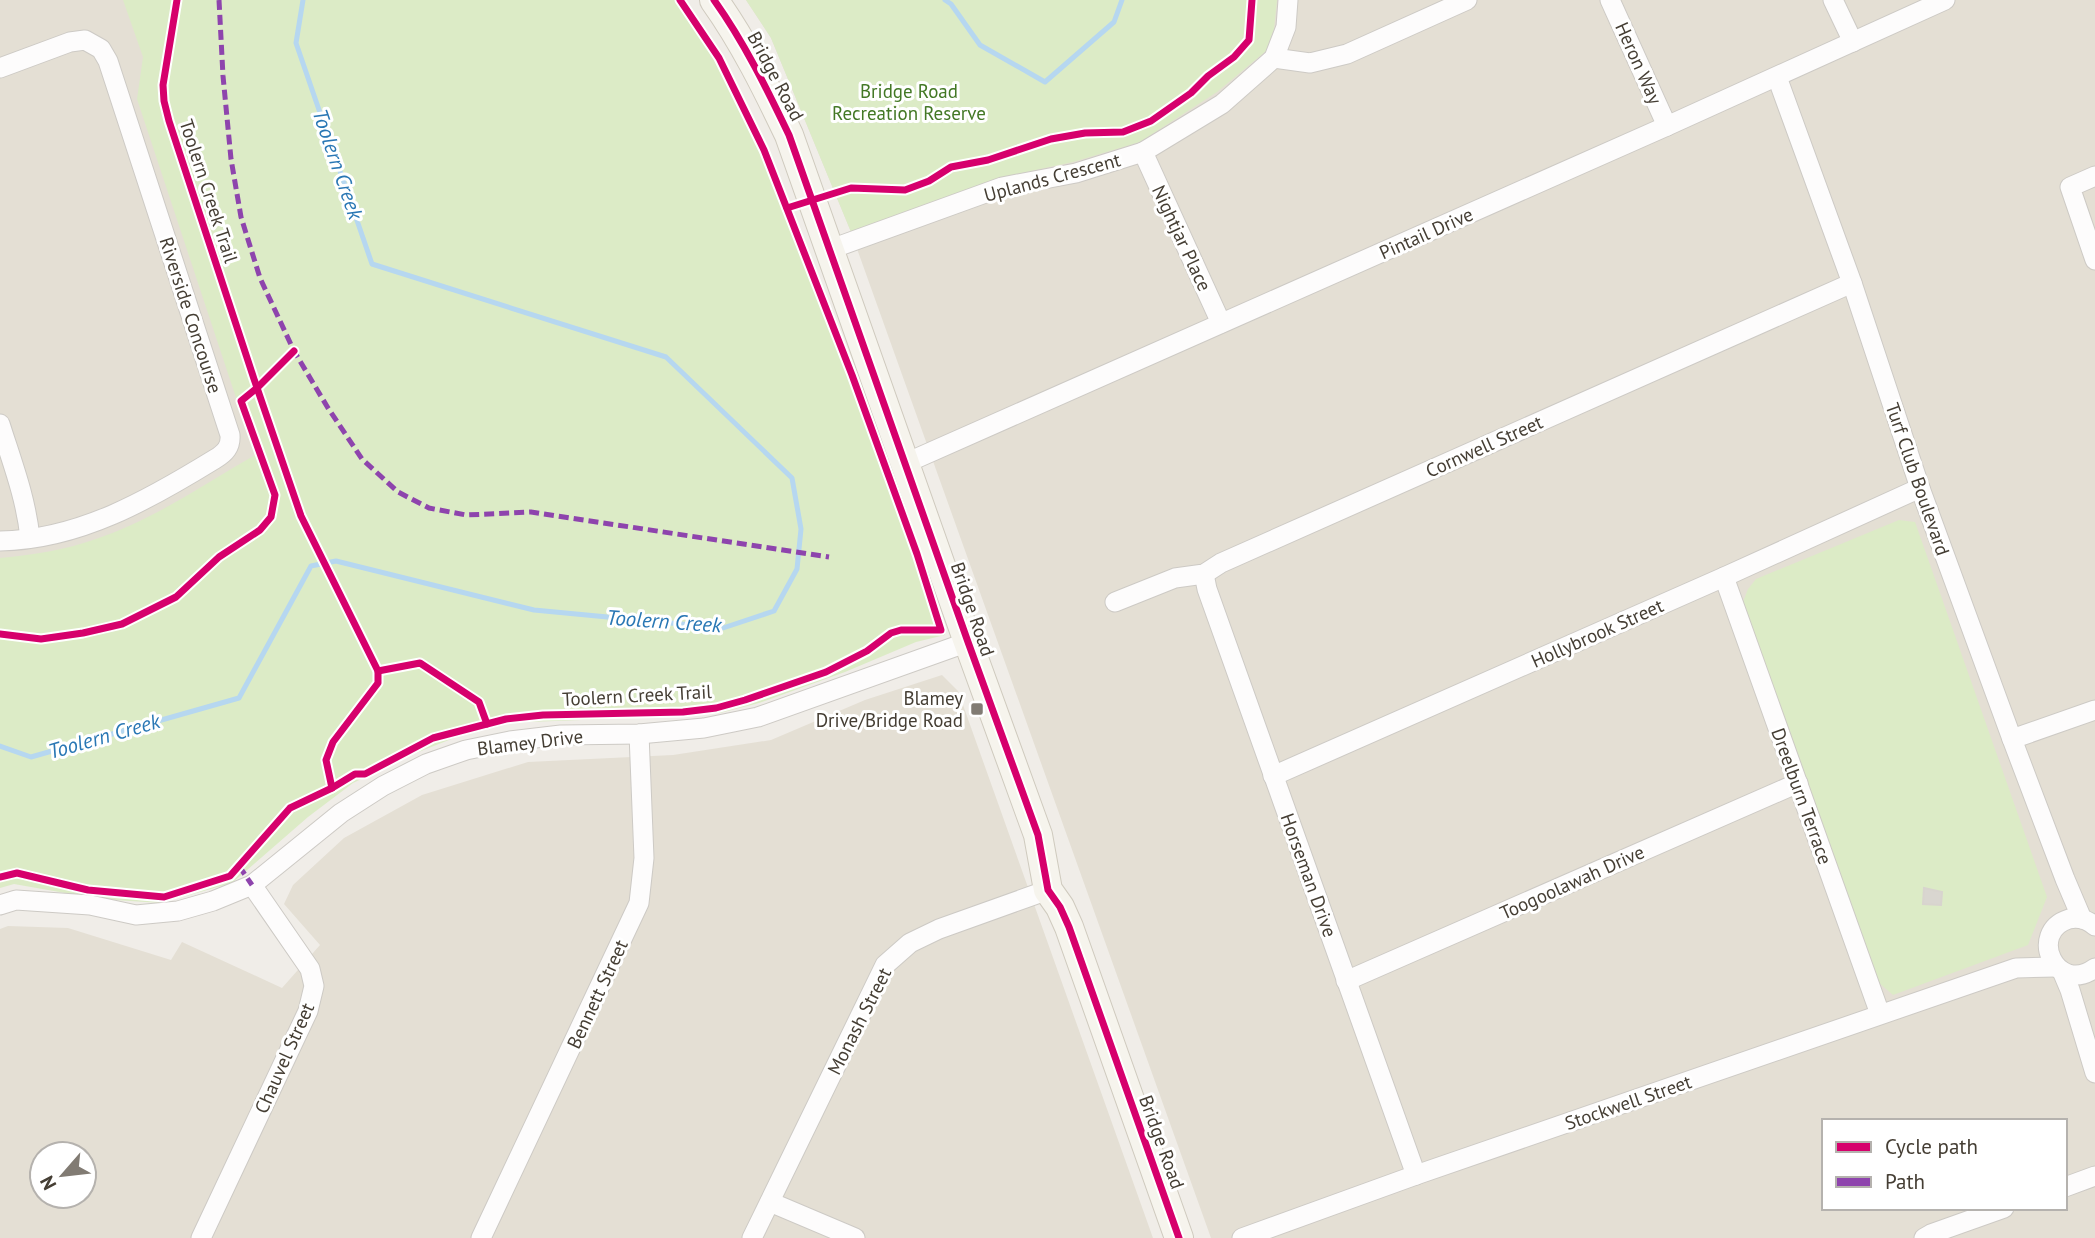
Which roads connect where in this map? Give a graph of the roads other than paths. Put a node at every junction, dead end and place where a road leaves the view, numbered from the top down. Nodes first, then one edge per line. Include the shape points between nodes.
1 (714, 0) edge
2 (1287, 0) edge
3 (1467, 0) edge
4 (1610, 0) edge
5 (1833, 0) edge
6 (1945, 0) edge
7 (1853, 42) junction
8 (1274, 58) junction
9 (0, 68) edge
10 (1777, 77) junction
11 (1667, 126) junction
12 (1143, 152) junction
13 (2095, 176) edge
14 (831, 249) junction
15 (2095, 260) edge
16 (1852, 283) junction
17 (1221, 323) junction
18 (0, 424) edge
19 (905, 463) junction
20 (1920, 488) junction
21 (30, 538) junction
22 (0, 541) edge
23 (1204, 574) junction
24 (1724, 577) junction
25 (1115, 603) dead end
26 (968, 642) junction
27 (2095, 710) edge
28 (639, 734) junction
29 (2012, 739) junction
30 (1273, 776) junction
31 (1798, 783) junction
32 (2065, 879) junction
33 (252, 885) junction
34 (1048, 890) junction
35 (0, 905) edge
36 (2089, 922) edge
37 (2054, 931) junction
38 (2016, 968) junction
39 (2095, 968) edge
40 (2059, 969) junction
41 (1346, 981) junction
42 (1880, 1014) junction
43 (2095, 1073) edge
44 (1416, 1175) junction
45 (2095, 1176) edge
46 (2067, 1186) edge
47 (770, 1202) junction
48 (1998, 1210) edge
49 (201, 1238) edge
50 (481, 1238) edge
51 (752, 1238) edge
52 (855, 1238) edge
53 (1179, 1238) edge
54 (1242, 1238) edge
55 (1924, 1238) edge

1 - 14 street, Bridge Road via 763,80 789,135
2 - 8 street, Uplands Crescent via 1286,27
3 - 8 street via 1347,54 1310,62
4 - 11 street, Heron Way
5 - 7 street
6 - 7 street, Pintail Drive
7 - 10 street, Pintail Drive
8 - 12 street, Uplands Crescent via 1222,104
9 - 21 street, Riverside Concourse via 70,42 85,40 101,49 231,441 224,453 109,517
10 - 11 street, Pintail Drive
10 - 16 street, Turf Club Boulevard
11 - 17 street, Pintail Drive
12 - 14 street, Uplands Crescent via 1076,173 1002,187
12 - 17 street, Nightjar Place
13 - 15 street via 2070,187
14 - 19 street, Bridge Road
16 - 20 street, Turf Club Boulevard
16 - 23 street, Cornwell Street
17 - 19 street, Pintail Drive
18 - 21 street via 20,485
19 - 26 street, Bridge Road
20 - 24 street, Hollybrook Street
20 - 29 street, Turf Club Boulevard
21 - 22 street, Riverside Concourse
23 - 25 street, Cornwell Street via 1175,578
23 - 30 street, Horseman Drive
24 - 30 street, Hollybrook Street
24 - 31 street, Dreelburn Terrace
26 - 28 street, Blamey Drive via 758,717
26 - 34 street, Bridge Road via 1038,835
27 - 29 street
28 - 33 street, Blamey Drive via 510,741 426,764 341,813
28 - 50 street, Bennett Street via 644,859 639,903
29 - 32 street, Turf Club Boulevard
30 - 41 street, Horseman Drive
31 - 41 street, Toogoolawah Drive
31 - 42 street, Dreelburn Terrace
32 - 36 street, Turf Club Boulevard
32 - 37 street, Turf Club Boulevard
33 - 35 street, Blamey Drive via 178,911 136,915 90,905 16,900
33 - 49 street, Chauvel Street via 310,969 314,986 308,1011
34 - 47 street, Monash Street via 939,929 910,943 885,965
34 - 53 street, Bridge Road via 1069,927
36 - 37 street via 2066,920
37 - 38 street, Stockwell Street
37 - 40 street via 2049,953
38 - 40 street, Stockwell Street
38 - 42 street, Stockwell Street
39 - 40 street, Stockwell Street via 2080,975
40 - 43 street via 2070,990
41 - 44 street, Horseman Drive
42 - 44 street, Stockwell Street
44 - 54 street, Stockwell Street
45 - 46 street
47 - 51 street, Monash Street
47 - 52 street
48 - 55 street

